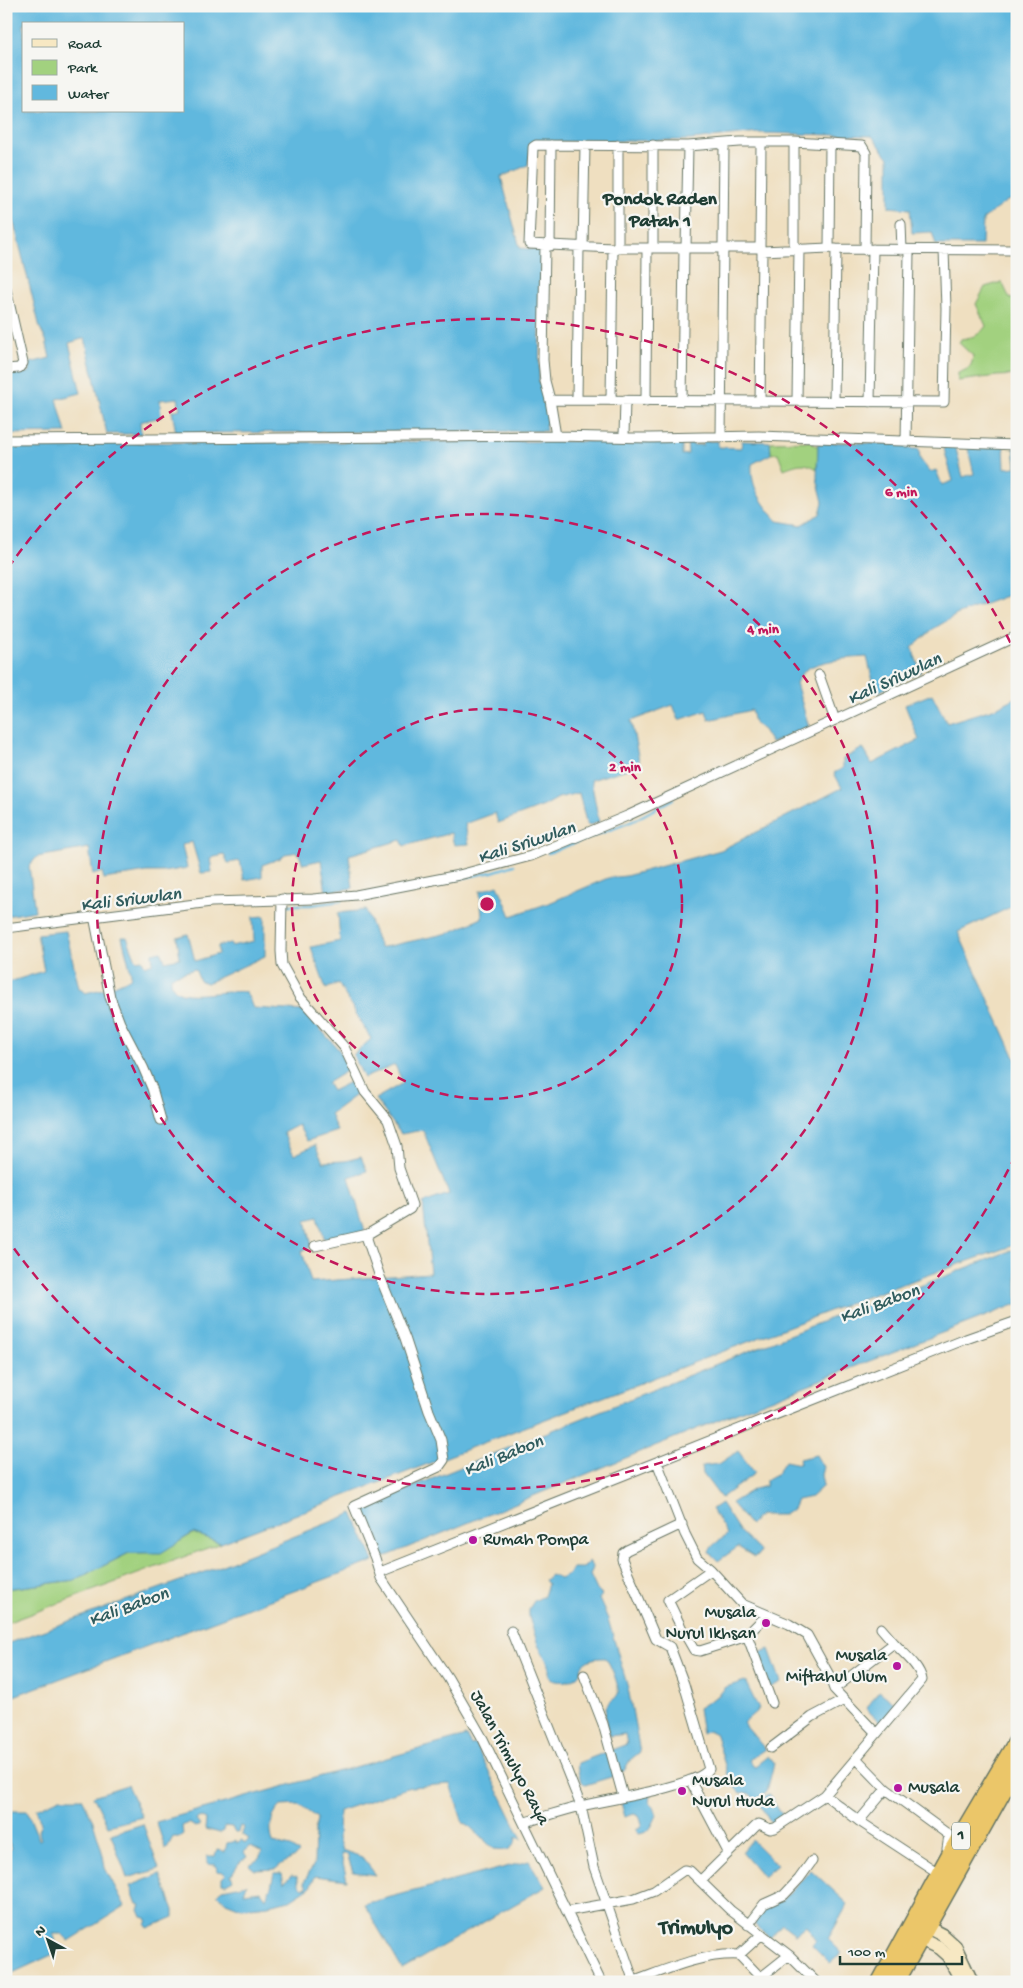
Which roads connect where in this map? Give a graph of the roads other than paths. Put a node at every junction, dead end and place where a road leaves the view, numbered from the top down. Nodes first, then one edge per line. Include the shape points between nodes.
1 (794, 142) junction
2 (761, 143) junction
3 (830, 144) junction
4 (551, 145) junction
5 (585, 145) junction
6 (618, 145) junction
7 (653, 145) junction
8 (724, 145) junction
9 (688, 146) junction
10 (901, 224) dead end
11 (547, 246) junction
12 (581, 247) junction
13 (616, 248) junction
14 (650, 248) junction
15 (685, 248) junction
16 (723, 248) junction
17 (796, 248) junction
18 (833, 248) junction
19 (761, 249) junction
20 (869, 250) junction
21 (905, 250) junction
22 (944, 250) junction
23 (1017, 250) edge
24 (6, 289) edge
25 (6, 369) edge
26 (550, 400) junction
27 (577, 400) junction
28 (611, 400) junction
29 (625, 400) junction
30 (646, 400) junction
31 (682, 401) junction
32 (721, 401) junction
33 (760, 401) junction
34 (797, 401) junction
35 (834, 402) junction
36 (870, 402) junction
37 (906, 402) junction
38 (556, 436) junction
39 (624, 436) junction
40 (721, 437) junction
41 (6, 440) edge
42 (906, 442) junction
43 (1017, 445) edge
44 (1017, 636) edge
45 (819, 675) dead end
46 (835, 720) junction
47 (282, 899) junction
48 (94, 916) junction
49 (6, 928) edge
50 (161, 1120) dead end
51 (368, 1234) junction
52 (315, 1246) dead end
53 (1017, 1321) edge
54 (657, 1462) junction
55 (682, 1524) junction
56 (711, 1570) junction
57 (380, 1572) junction
58 (767, 1615) junction
59 (881, 1628) dead end
60 (511, 1631) dead end
61 (747, 1635) junction
62 (894, 1643) junction
63 (584, 1675) dead end
64 (834, 1689) junction
65 (844, 1700) junction
66 (772, 1703) dead end
67 (876, 1733) junction
68 (1017, 1741) edge
69 (771, 1748) dead end
70 (856, 1758) junction
71 (1017, 1766) edge
72 (690, 1780) junction
73 (886, 1790) junction
74 (825, 1795) junction
75 (623, 1796) junction
76 (581, 1806) junction
77 (525, 1822) junction
78 (860, 1822) junction
79 (728, 1852) junction
80 (950, 1854) junction
81 (812, 1862) dead end
82 (940, 1874) junction
83 (700, 1881) junction
84 (606, 1904) junction
85 (567, 1911) junction
86 (748, 1925) junction
87 (917, 1930) junction
88 (762, 1934) junction
89 (946, 1947) junction
90 (740, 1955) junction
91 (789, 1955) junction
92 (758, 1980) edge
93 (601, 1982) edge
94 (633, 1982) edge
95 (816, 1982) edge
96 (880, 1982) edge
97 (896, 1982) edge
98 (962, 1982) edge
99 (972, 1982) edge

1 - 2 street
1 - 3 street
1 - 17 street
2 - 8 street
2 - 19 street
3 - 18 street
3 - 20 street via 865,148
4 - 5 street
4 - 11 street
4 - 11 street via 536,145 532,150 529,244
5 - 6 street
5 - 12 street
6 - 7 street
6 - 13 street
7 - 9 street
7 - 14 street
8 - 9 street
8 - 16 street
9 - 15 street
10 - 21 street
11 - 12 street
11 - 26 street via 543,360 544,381
12 - 13 street
12 - 27 street
13 - 14 street
13 - 28 street
14 - 15 street
14 - 30 street
15 - 16 street
15 - 31 street
16 - 19 street
16 - 32 street
17 - 18 street
17 - 19 street
17 - 34 street
18 - 20 street
18 - 35 street
19 - 33 street
20 - 21 street
20 - 36 street
21 - 22 street
21 - 37 street
22 - 23 street
22 - 37 street via 944,402
24 - 25 street via 23,363 20,368
26 - 27 street
26 - 38 street
27 - 28 street
28 - 29 street
29 - 30 street
29 - 39 street
30 - 31 street
31 - 32 street
32 - 33 street
32 - 40 street
33 - 34 street
34 - 35 street
35 - 36 street
36 - 37 street
37 - 42 street
38 - 39 street
38 - 41 street
39 - 40 street
40 - 42 street
42 - 43 street
44 - 46 street
45 - 46 street
46 - 47 street via 627,816 531,856 458,875 356,895
47 - 48 street via 211,902
47 - 51 street via 282,965 299,996 344,1048 365,1092 388,1120 397,1146 400,1172 413,1203 410,1209
48 - 49 street
48 - 50 street via 110,997 152,1088
51 - 52 street
51 - 57 street, Jalan Trimulyo Raya via 380,1277 441,1440 444,1460 439,1467 354,1506
53 - 54 street
54 - 55 street
54 - 57 street
55 - 56 street via 694,1555
55 - 72 street via 627,1550 622,1556 656,1639 670,1647 709,1764 707,1772
56 - 58 street via 739,1601
56 - 61 street via 668,1600 682,1629 696,1652
57 - 77 street, Jalan Trimulyo Raya via 394,1600 448,1678
58 - 61 street
58 - 64 street via 807,1635
59 - 62 street
60 - 76 street
61 - 66 street
62 - 64 street
62 - 67 street via 922,1680
63 - 75 street via 603,1724
64 - 65 street
65 - 67 street
65 - 69 street via 812,1717
67 - 70 street
68 - 80 highway, 1
70 - 73 street
70 - 74 street
71 - 87 highway, 1
72 - 75 street
72 - 79 street
73 - 78 street
73 - 80 street via 950,1835 947,1850
74 - 78 street
74 - 79 street via 775,1828 759,1824
75 - 76 street
76 - 77 street
76 - 84 street
77 - 85 street, Jalan Trimulyo Raya
78 - 82 street
79 - 83 street
80 - 82 highway, 1
81 - 86 street via 789,1890 764,1904
82 - 87 highway, 1
83 - 84 street via 690,1871 684,1870 646,1894
83 - 86 street
84 - 85 street
84 - 94 street
85 - 93 street, Jalan Trimulyo Raya
86 - 88 street
87 - 89 main road
87 - 96 highway, 1
87 - 97 highway, 1
88 - 90 street
88 - 91 street
89 - 98 main road
89 - 99 main road
90 - 92 street
90 - 94 street via 706,1957
91 - 92 street
91 - 95 street

